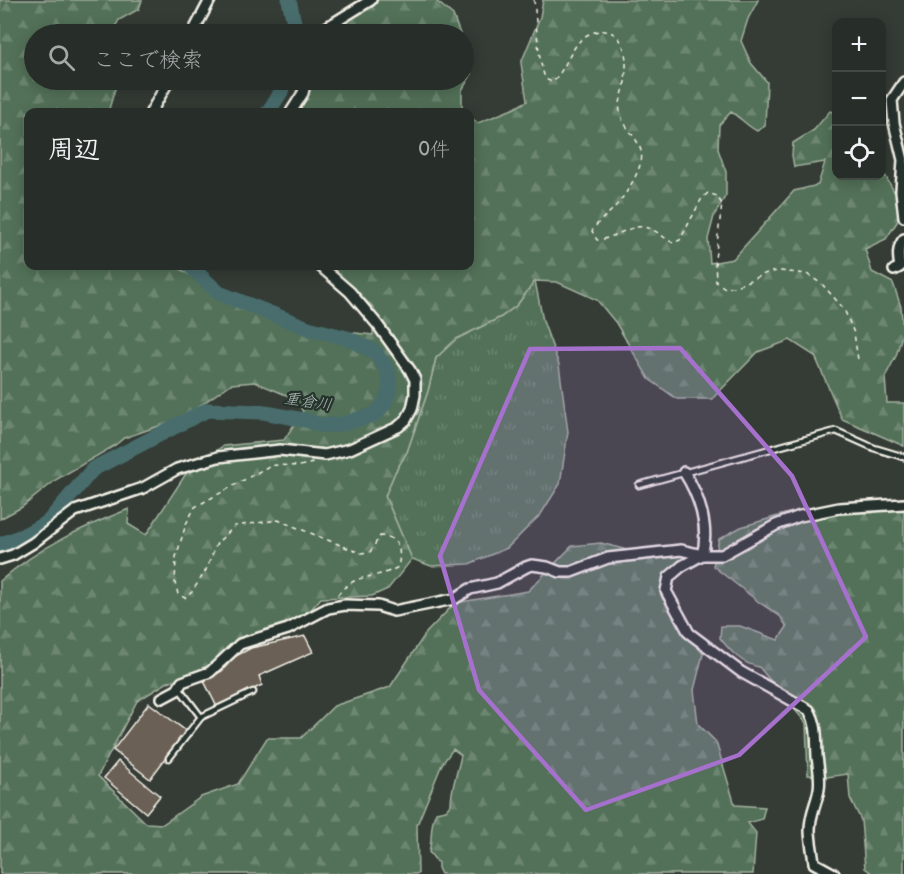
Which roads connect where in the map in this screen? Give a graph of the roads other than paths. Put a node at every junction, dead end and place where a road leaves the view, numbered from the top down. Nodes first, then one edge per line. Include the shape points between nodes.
1 (210, 0) edge
2 (371, 0) edge
3 (197, 24) edge
4 (332, 24) edge
5 (904, 82) edge
6 (163, 90) edge
7 (304, 90) edge
8 (153, 108) edge
9 (294, 108) edge
10 (904, 217) edge
11 (904, 239) edge
12 (325, 270) edge
13 (894, 270) dead end
14 (904, 457) edge
15 (684, 472) junction
16 (639, 485) dead end
17 (904, 504) edge
18 (702, 555) junction
19 (0, 559) edge
20 (178, 687) junction
21 (253, 692) dead end
22 (162, 698) dead end
23 (201, 717) junction
24 (169, 758) dead end
25 (834, 874) edge

1 - 3 street
2 - 4 street
5 - 10 street via 892,100 903,160
6 - 8 street
7 - 9 street
11 - 13 street via 898,254 900,267
12 - 19 street via 350,292 410,370 415,380 412,409 406,420 350,449 325,455 280,450 218,457 177,469 143,488 75,511 33,543
14 - 15 lane via 836,430
15 - 16 lane
15 - 18 street via 701,509
17 - 18 street via 839,508 800,516 722,555
18 - 20 street via 681,550 608,558 571,572 532,565 454,599 394,611 345,604 328,608 288,629 240,644 210,672 182,681
18 - 25 street via 669,577 666,591 689,633 741,672 809,710 817,729 820,773 809,831 814,863
20 - 22 street
20 - 23 lane
21 - 23 lane
23 - 24 lane

